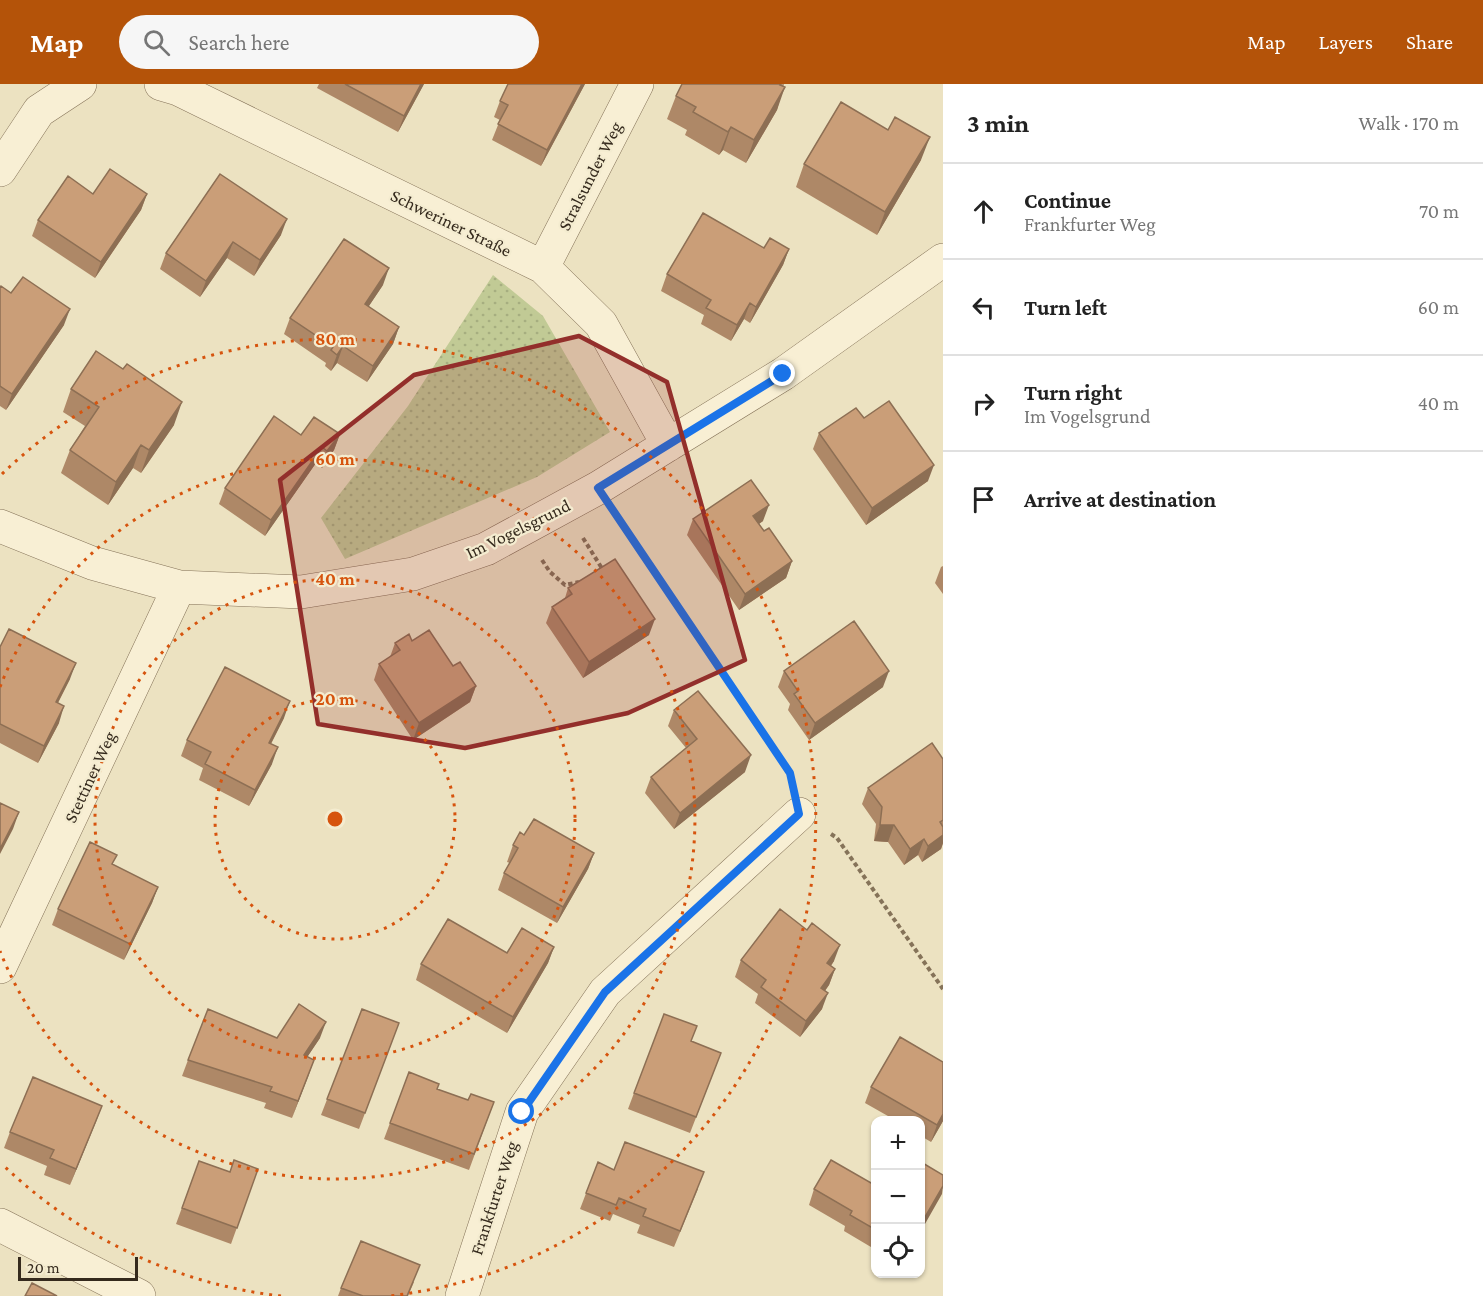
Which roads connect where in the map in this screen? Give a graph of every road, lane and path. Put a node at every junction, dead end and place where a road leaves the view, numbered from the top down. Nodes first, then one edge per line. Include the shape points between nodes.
1 (80, 84) edge
2 (161, 84) edge
3 (637, 84) edge
4 (0, 170) edge
5 (943, 260) edge
6 (543, 267) junction
7 (668, 445) junction
8 (598, 488) junction
9 (564, 506) junction
10 (0, 526) edge
11 (521, 529) junction
12 (595, 575) edge
13 (586, 579) edge
14 (179, 587) junction
15 (799, 814) junction
16 (0, 967) edge
17 (943, 989) edge
18 (0, 1225) edge
19 (139, 1296) edge
20 (462, 1296) edge

1 - 4 street via 39,111
2 - 6 street, Schweriner Straße
3 - 6 street, Stralsunder Weg
5 - 7 street, Im Vogelsgrund via 783,374
6 - 7 street, Schweriner Straße via 601,324
7 - 8 street, Im Vogelsgrund
8 - 9 street, Im Vogelsgrund
8 - 15 path via 790,773
9 - 11 street, Im Vogelsgrund
9 - 12 path via 604,571
10 - 14 street, Im Vogelsgrund via 92,563
11 - 13 path via 550,572 565,585
11 - 14 street, Im Vogelsgrund via 486,549 402,576 301,592
14 - 16 street, Stettiner Weg
15 - 17 path via 837,838
15 - 20 street, Frankfurter Weg via 605,992 522,1112
18 - 19 street

